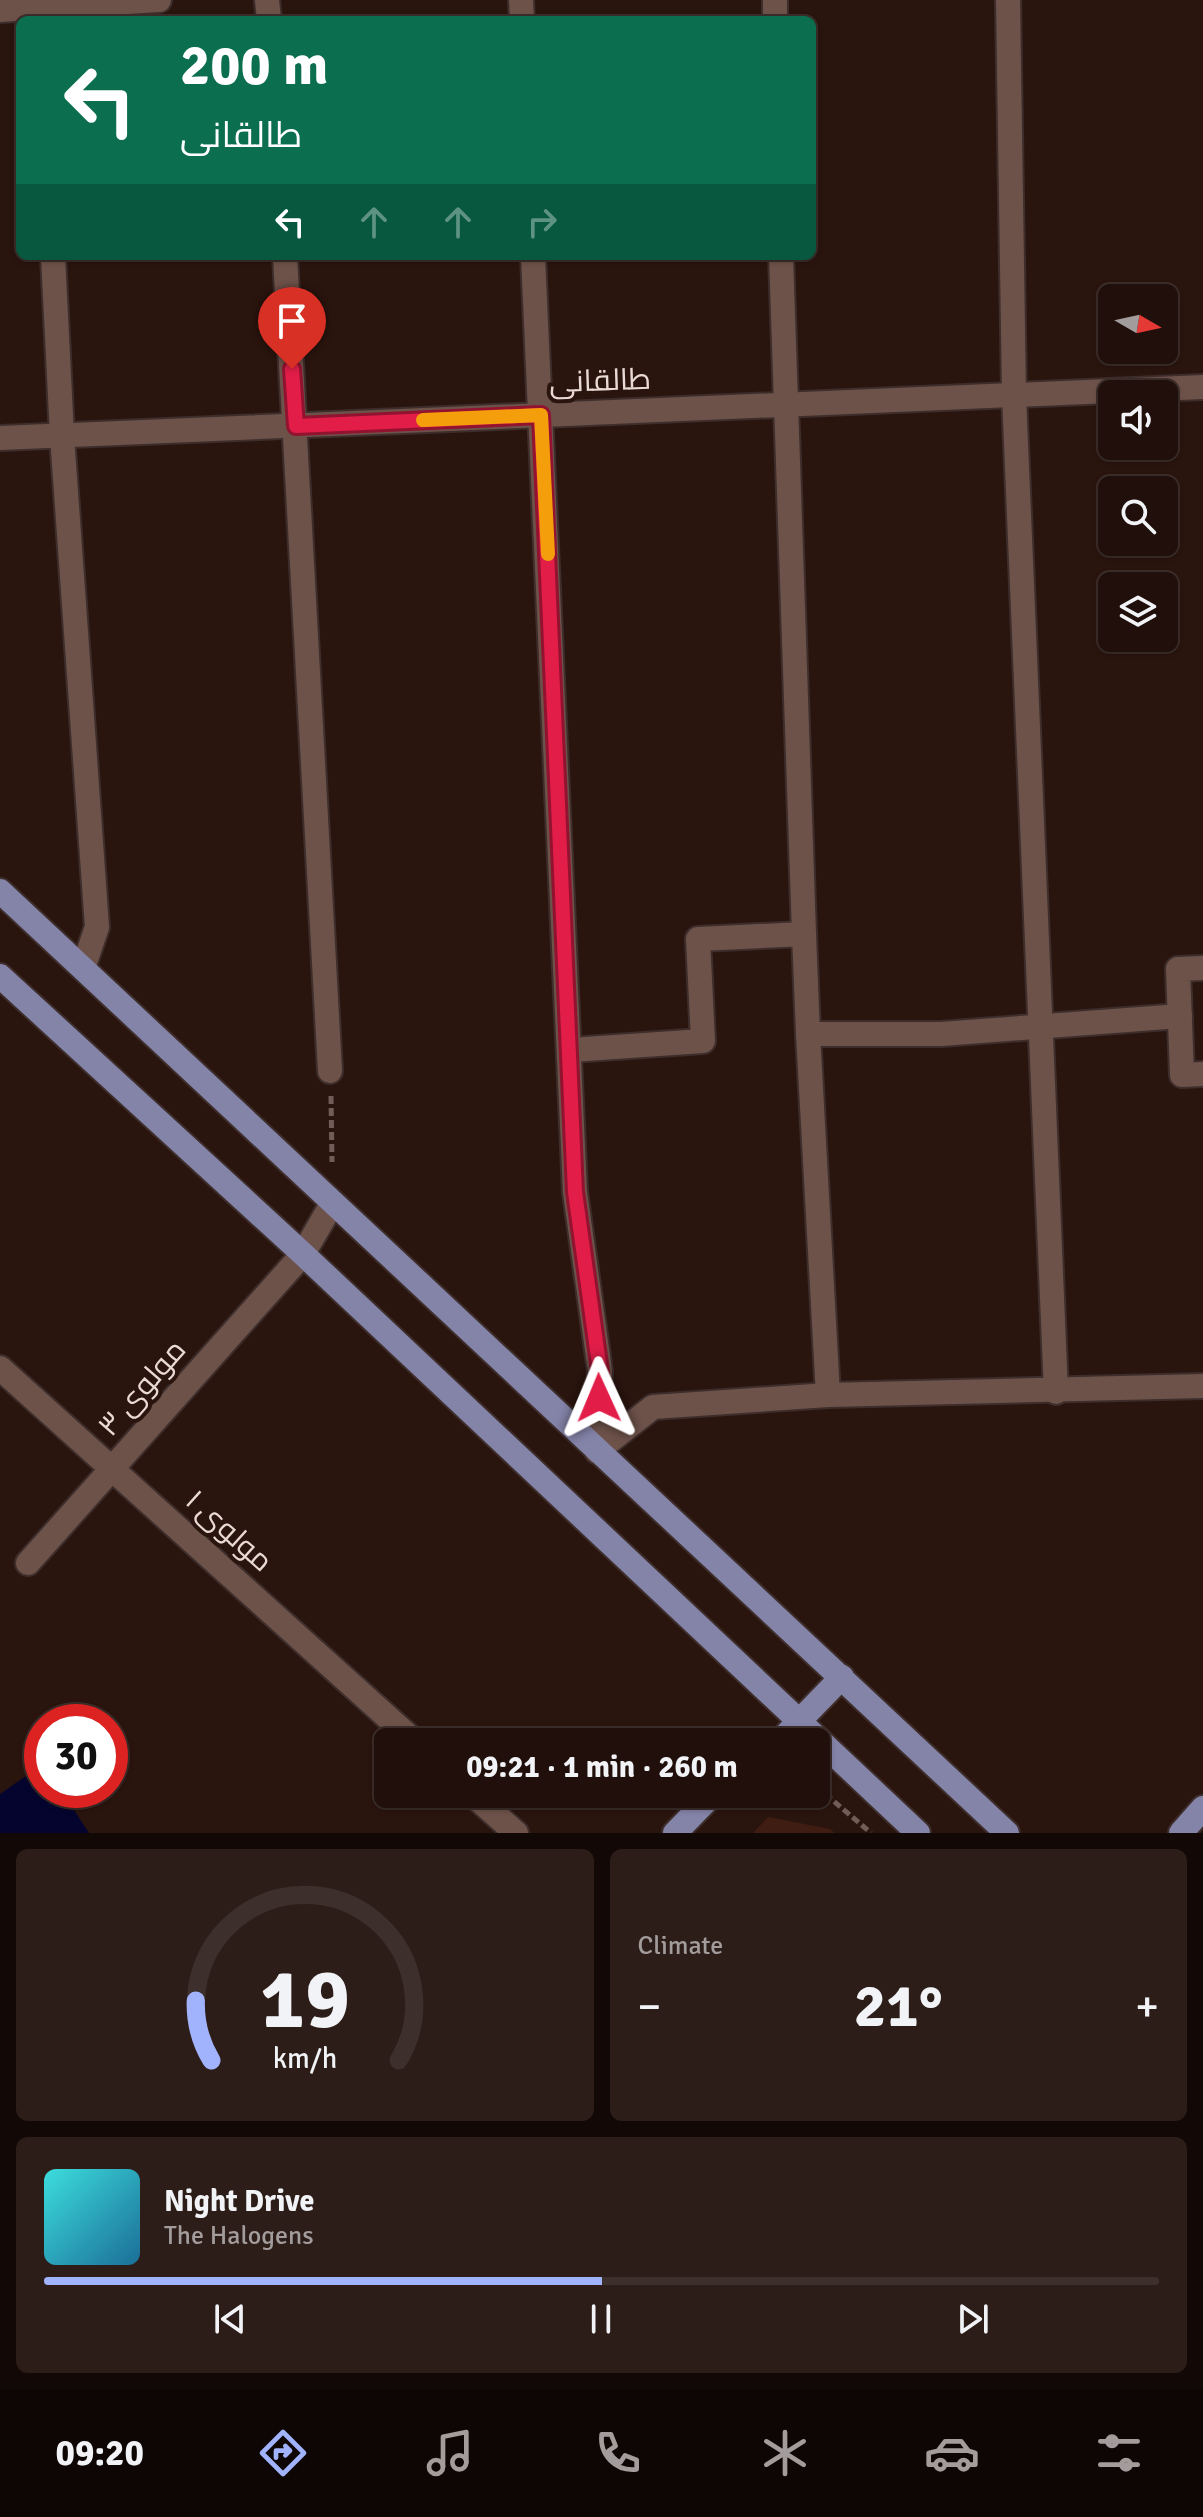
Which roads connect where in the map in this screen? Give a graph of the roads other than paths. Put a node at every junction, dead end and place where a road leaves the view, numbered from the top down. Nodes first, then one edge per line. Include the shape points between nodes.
1 (159, 0) edge
2 (1008, 0) edge
3 (0, 10) edge
4 (42, 13) edge
5 (53, 260) edge
6 (285, 260) edge
7 (533, 260) edge
8 (781, 260) edge
9 (1203, 387) edge
10 (1014, 396) junction
11 (785, 405) junction
12 (541, 415) junction
13 (296, 426) junction
14 (62, 436) junction
15 (0, 438) edge
16 (0, 891) edge
17 (804, 934) junction
18 (83, 968) junction
19 (1203, 968) edge
20 (0, 976) edge
21 (1180, 1016) junction
22 (1038, 1028) junction
23 (808, 1034) junction
24 (571, 1050) junction
25 (330, 1071) road end
26 (1203, 1074) edge
27 (332, 1204) junction
28 (303, 1254) junction
29 (0, 1368) edge
30 (1203, 1386) edge
31 (1056, 1392) junction
32 (828, 1395) junction
33 (597, 1451) junction
34 (113, 1470) junction
35 (28, 1563) dead end
36 (842, 1677) junction
37 (798, 1722) junction
38 (399, 1728) edge
39 (792, 1728) edge
40 (488, 1808) edge
41 (699, 1808) edge
42 (1203, 1808) edge
43 (516, 1833) edge
44 (675, 1833) edge
45 (918, 1833) edge
46 (1007, 1833) edge
47 (1181, 1833) edge

1 - 4 street
2 - 10 street
3 - 4 street
5 - 14 street
6 - 13 street
7 - 12 street
8 - 11 street
9 - 10 street, طالقانی
10 - 11 street, طالقانی
10 - 22 street
11 - 12 street, طالقانی
11 - 17 street
12 - 13 street, طالقانی
12 - 24 street
13 - 14 street, طالقانی
13 - 25 street
14 - 15 street, طالقانی
14 - 18 street via 97,927
16 - 18 main road
17 - 23 street
17 - 24 street via 698,939 703,1041
18 - 27 main road
19 - 21 street via 1178,969
20 - 28 main road
21 - 22 street
21 - 26 street via 1182,1075
22 - 23 street
22 - 31 street
23 - 32 street
24 - 33 street via 575,1192 600,1371
27 - 28 street, مولوی ۳
27 - 33 main road
28 - 34 street, مولوی ۳
28 - 37 main road
29 - 34 street, مولوی ۱
30 - 31 street
31 - 32 street
32 - 33 street via 653,1407
33 - 36 main road
34 - 35 street, مولوی ۳
34 - 38 street, مولوی ۱
36 - 37 main road
36 - 46 main road
37 - 39 main road
37 - 45 main road
40 - 43 street
41 - 44 main road
42 - 47 main road

